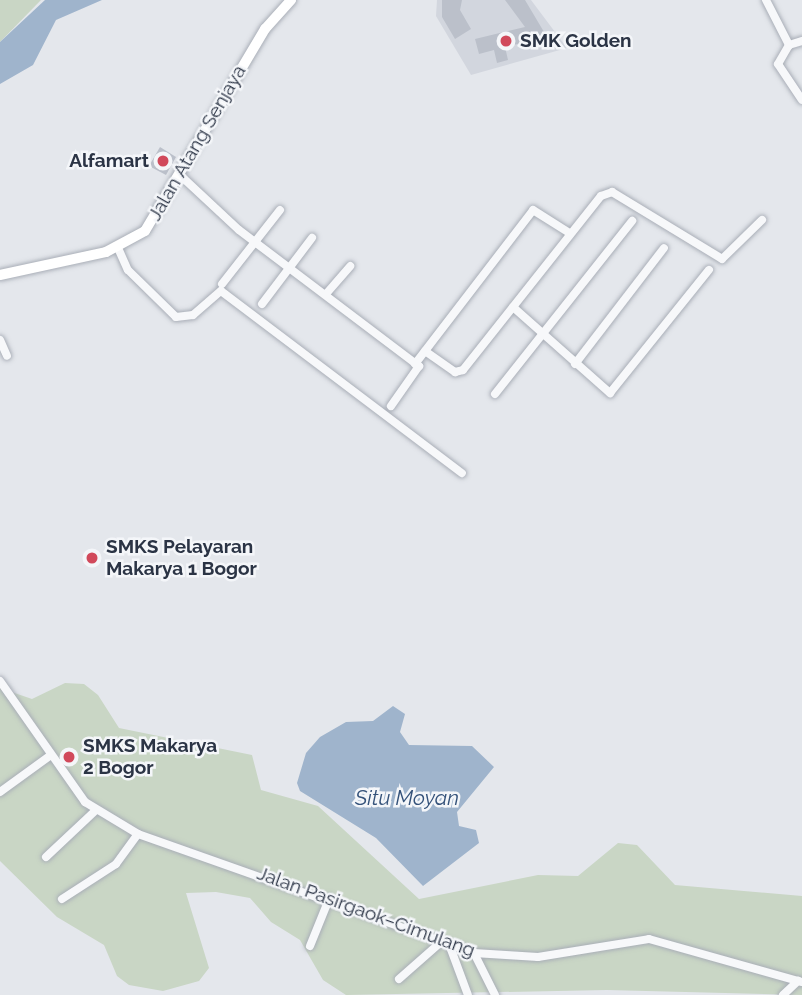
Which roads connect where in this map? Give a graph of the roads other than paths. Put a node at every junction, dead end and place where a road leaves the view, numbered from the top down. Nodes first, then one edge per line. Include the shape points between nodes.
1 (291, 0) edge
2 (766, 0) edge
3 (802, 41) edge
4 (789, 45) junction
5 (802, 100) edge
6 (185, 178) junction
7 (280, 210) dead end
8 (762, 220) dead end
9 (632, 221) dead end
10 (568, 232) junction
11 (312, 238) dead end
12 (255, 243) junction
13 (664, 248) dead end
14 (120, 253) junction
15 (350, 266) dead end
16 (290, 268) junction
17 (709, 271) dead end
18 (0, 275) edge
19 (222, 284) dead end
20 (326, 295) junction
21 (261, 304) dead end
22 (513, 307) junction
23 (545, 336) junction
24 (0, 340) edge
25 (425, 351) junction
26 (8, 356) dead end
27 (415, 364) junction
28 (575, 364) junction
29 (495, 394) dead end
30 (391, 406) dead end
31 (461, 473) dead end
32 (0, 681) edge
33 (51, 755) junction
34 (0, 792) edge
35 (95, 811) junction
36 (138, 835) junction
37 (46, 857) dead end
38 (62, 899) dead end
39 (328, 899) junction
40 (445, 943) junction
41 (310, 946) dead end
42 (474, 953) junction
43 (399, 979) dead end
44 (800, 981) edge
45 (468, 995) edge
46 (495, 995) edge
47 (783, 995) edge

1 - 6 main road, Jalan Atang Senjaya via 248,56
2 - 4 street
3 - 4 street
4 - 5 street via 778,64
6 - 12 street
6 - 14 main road, Jalan Atang Senjaya via 145,231
7 - 12 street
8 - 10 street via 722,259 612,192 595,199
9 - 23 street
10 - 22 street
10 - 25 street via 533,210
11 - 16 street
12 - 16 street
12 - 19 street
13 - 28 street
14 - 18 main road, Jalan Atang Senjaya
14 - 31 street via 128,270 176,317 193,314 221,291
15 - 20 street
16 - 20 street
16 - 21 street
17 - 28 street via 615,390 603,392
20 - 27 street
22 - 23 street
22 - 25 street via 460,373
23 - 28 street
23 - 29 street
24 - 26 street
25 - 27 street
27 - 30 street via 419,370
32 - 33 street, Jalan Pasirgaok–Cimulang
33 - 34 street
33 - 35 street, Jalan Pasirgaok–Cimulang
35 - 36 street, Jalan Pasirgaok–Cimulang
35 - 37 street
36 - 38 street via 116,864
36 - 39 street, Jalan Pasirgaok–Cimulang
39 - 40 street, Jalan Pasirgaok–Cimulang
39 - 41 street
40 - 42 street, Jalan Pasirgaok–Cimulang
40 - 43 street
40 - 45 street
42 - 44 street, Jalan Pasirgaok–Cimulang via 538,957 649,939
42 - 46 street
44 - 47 street

